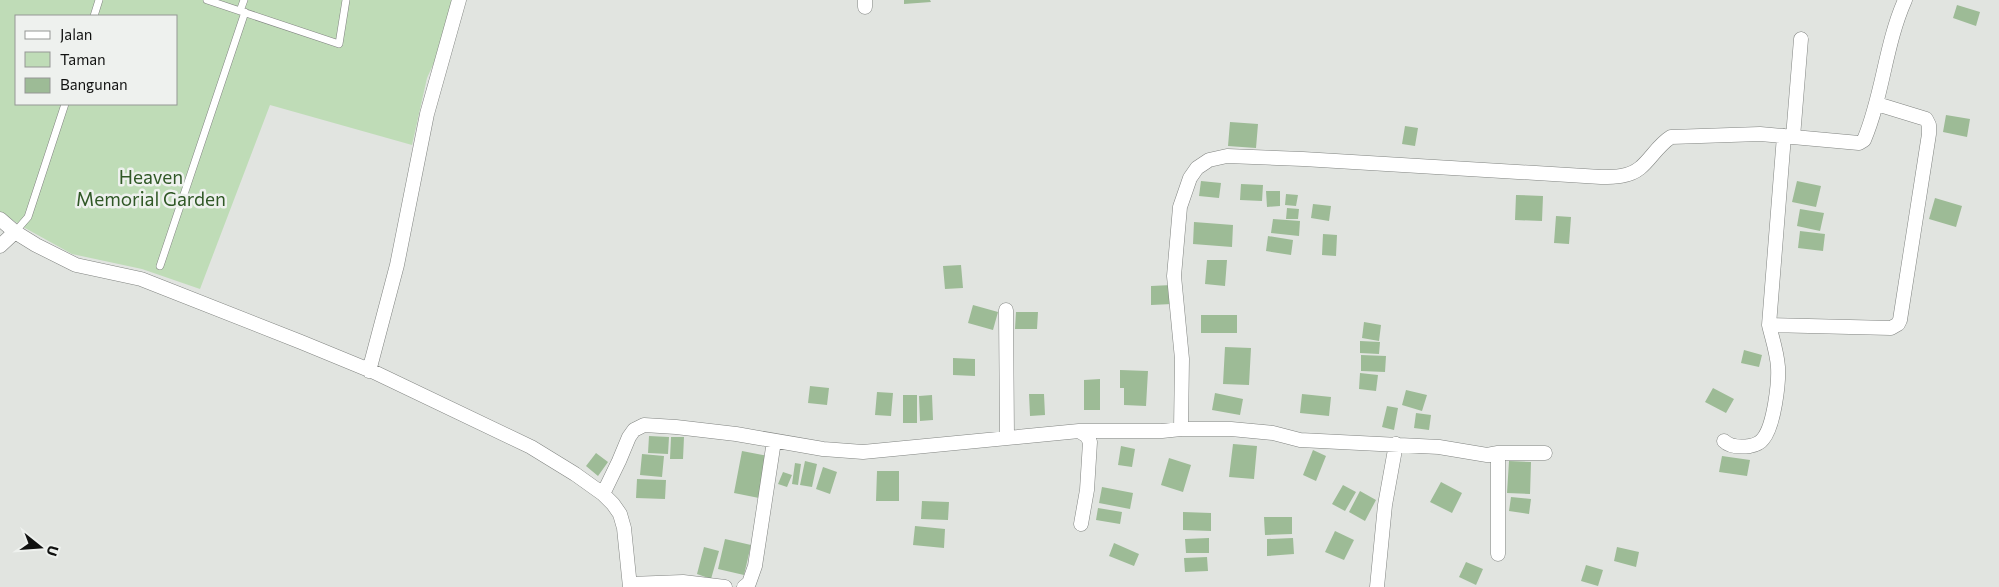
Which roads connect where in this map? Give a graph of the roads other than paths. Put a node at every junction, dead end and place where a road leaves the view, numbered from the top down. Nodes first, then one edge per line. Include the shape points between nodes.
1 (100, 0) edge
2 (207, 0) edge
3 (244, 0) edge
4 (346, 0) edge
5 (459, 0) edge
6 (1905, 0) edge
7 (242, 11) junction
8 (94, 15) edge
9 (1801, 39) dead end
10 (1878, 104) junction
11 (65, 105) edge
12 (1789, 136) junction
13 (0, 219) edge
14 (15, 232) junction
15 (0, 246) edge
16 (160, 266) dead end
17 (1006, 310) dead end
18 (1769, 325) junction
19 (370, 371) junction
20 (1181, 429) junction
21 (1079, 431) junction
22 (1007, 438) junction
23 (774, 441) junction
24 (1724, 441) dead end
25 (1396, 444) junction
26 (1498, 453) junction
27 (1545, 453) dead end
28 (603, 494) junction
29 (1081, 524) dead end
30 (1498, 554) dead end
31 (630, 585) edge
32 (725, 587) edge
33 (744, 587) edge
34 (1377, 587) edge

1 - 8 lane
2 - 7 lane
3 - 7 lane
4 - 7 lane via 339,44
5 - 19 street via 430,101 397,265
6 - 10 street
7 - 16 lane
9 - 12 street
10 - 12 street via 1864,140 1859,143
10 - 18 street via 1926,119 1929,125 1900,320 1891,328
11 - 14 lane via 28,217
12 - 18 street
12 - 20 street via 1671,137 1639,168 1629,174 1609,177 1295,158 1227,156 1209,160 1190,178 1180,207 1174,276 1182,360
13 - 14 street
14 - 15 street
14 - 19 street via 76,265 142,279
17 - 22 street
18 - 24 street via 1778,378 1770,425 1759,443 1741,447
19 - 28 street via 530,447
20 - 21 street
20 - 25 street via 1231,429 1273,433 1300,440
21 - 22 street
21 - 29 street via 1090,442
22 - 23 street via 863,452
23 - 28 street via 644,425 628,437
23 - 33 street via 755,566 749,583
25 - 26 street via 1487,455
25 - 34 street via 1384,512
26 - 27 street
26 - 30 street
28 - 31 street via 620,514
31 - 32 street via 683,582

